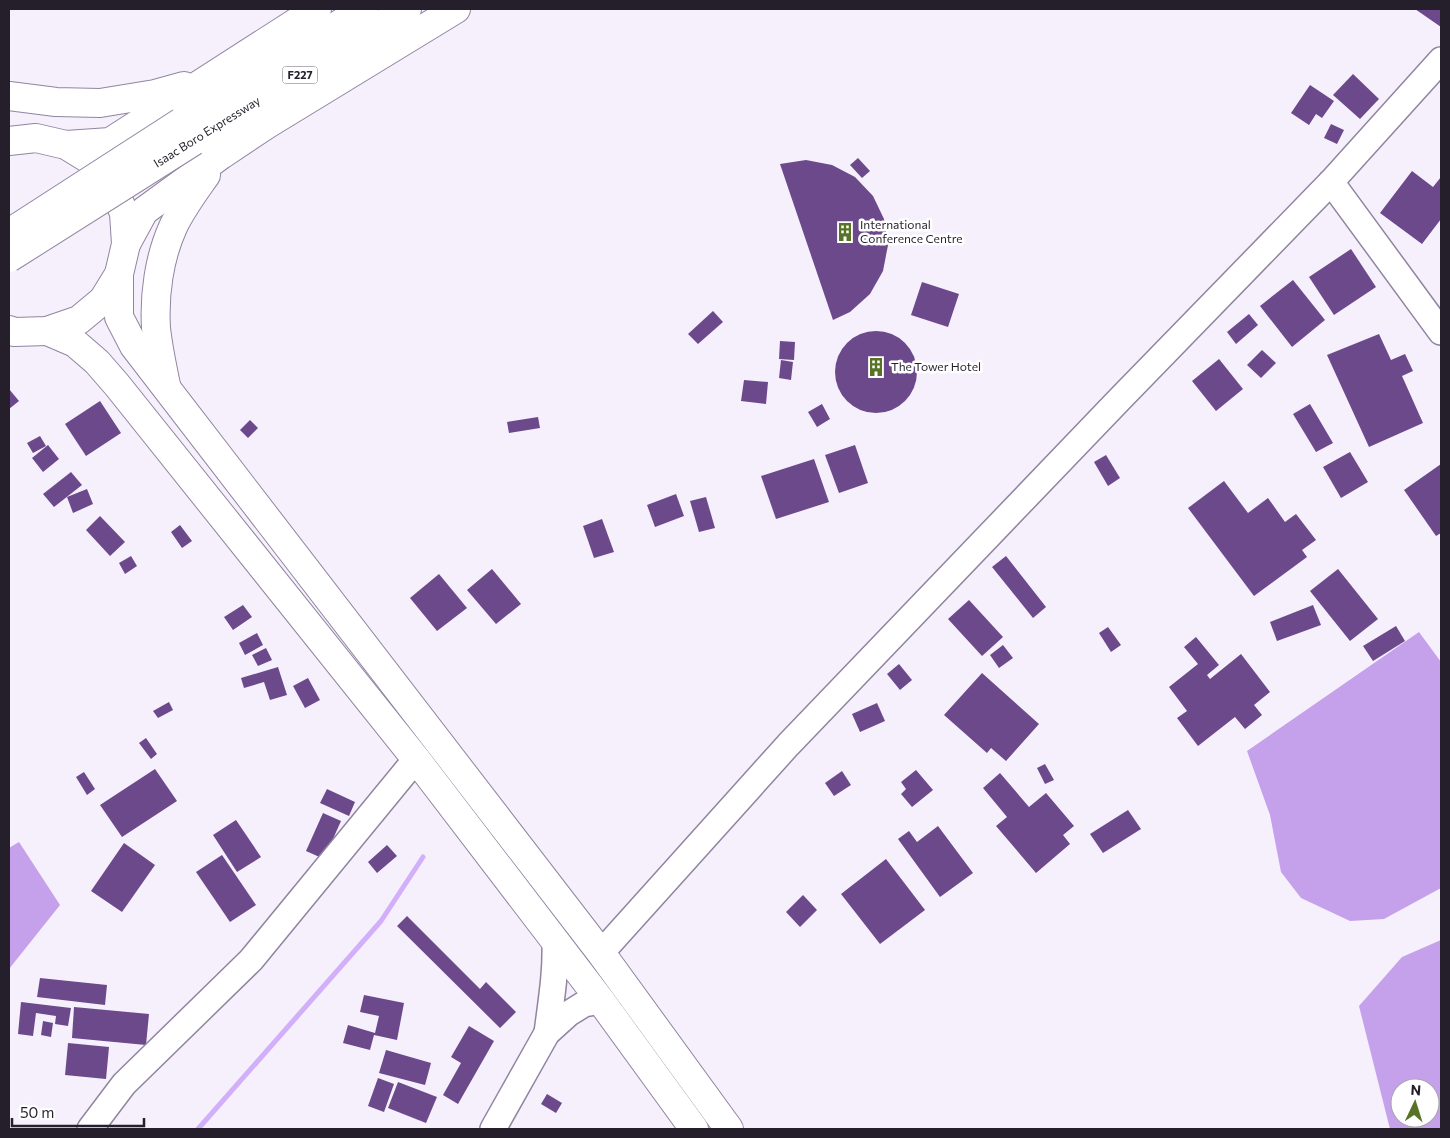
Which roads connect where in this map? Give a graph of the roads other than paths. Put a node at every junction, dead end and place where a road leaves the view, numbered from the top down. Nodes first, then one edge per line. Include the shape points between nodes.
1 (317, 9) edge
2 (364, 9) edge
3 (407, 9) edge
4 (456, 9) edge
5 (1441, 60) edge
6 (210, 78) junction
7 (9, 96) edge
8 (187, 131) junction
9 (9, 141) edge
10 (66, 146) junction
11 (221, 156) junction
12 (1331, 182) junction
13 (9, 232) edge
14 (126, 244) junction
15 (9, 258) edge
16 (119, 274) junction
17 (9, 330) edge
18 (47, 332) junction
19 (1441, 332) edge
20 (166, 386) junction
21 (416, 759) junction
22 (555, 942) junction
23 (601, 953) junction
24 (601, 1000) junction
25 (547, 1033) junction
26 (90, 1129) edge
27 (493, 1129) edge
28 (694, 1129) edge
29 (729, 1129) edge

1 - 6 main road
2 - 8 main road, Isaac Boro Expressway / F227
3 - 8 main road, Isaac Boro Expressway / F227
4 - 11 main road
5 - 12 street
6 - 7 main road via 156,94 100,103
6 - 10 main road via 110,142
8 - 13 main road, Isaac Boro Expressway / F227, bridge
8 - 15 main road, Isaac Boro Expressway / F227, bridge
9 - 10 main road via 36,138
10 - 14 main road via 92,162 112,185 124,214
11 - 14 main road via 144,211
11 - 20 main road via 189,198 173,228 163,258 156,296 156,329
12 - 19 street
12 - 23 street via 788,745
14 - 16 main road
16 - 18 main road via 103,300 79,320
16 - 20 main road via 119,317 134,346
17 - 18 main road
18 - 21 main road via 74,343 117,385
20 - 23 main road
21 - 22 main road
21 - 26 street via 251,960 124,1084
22 - 24 main road
22 - 25 street via 556,966
23 - 29 main road
24 - 25 street via 584,1004
24 - 28 main road
25 - 27 street

